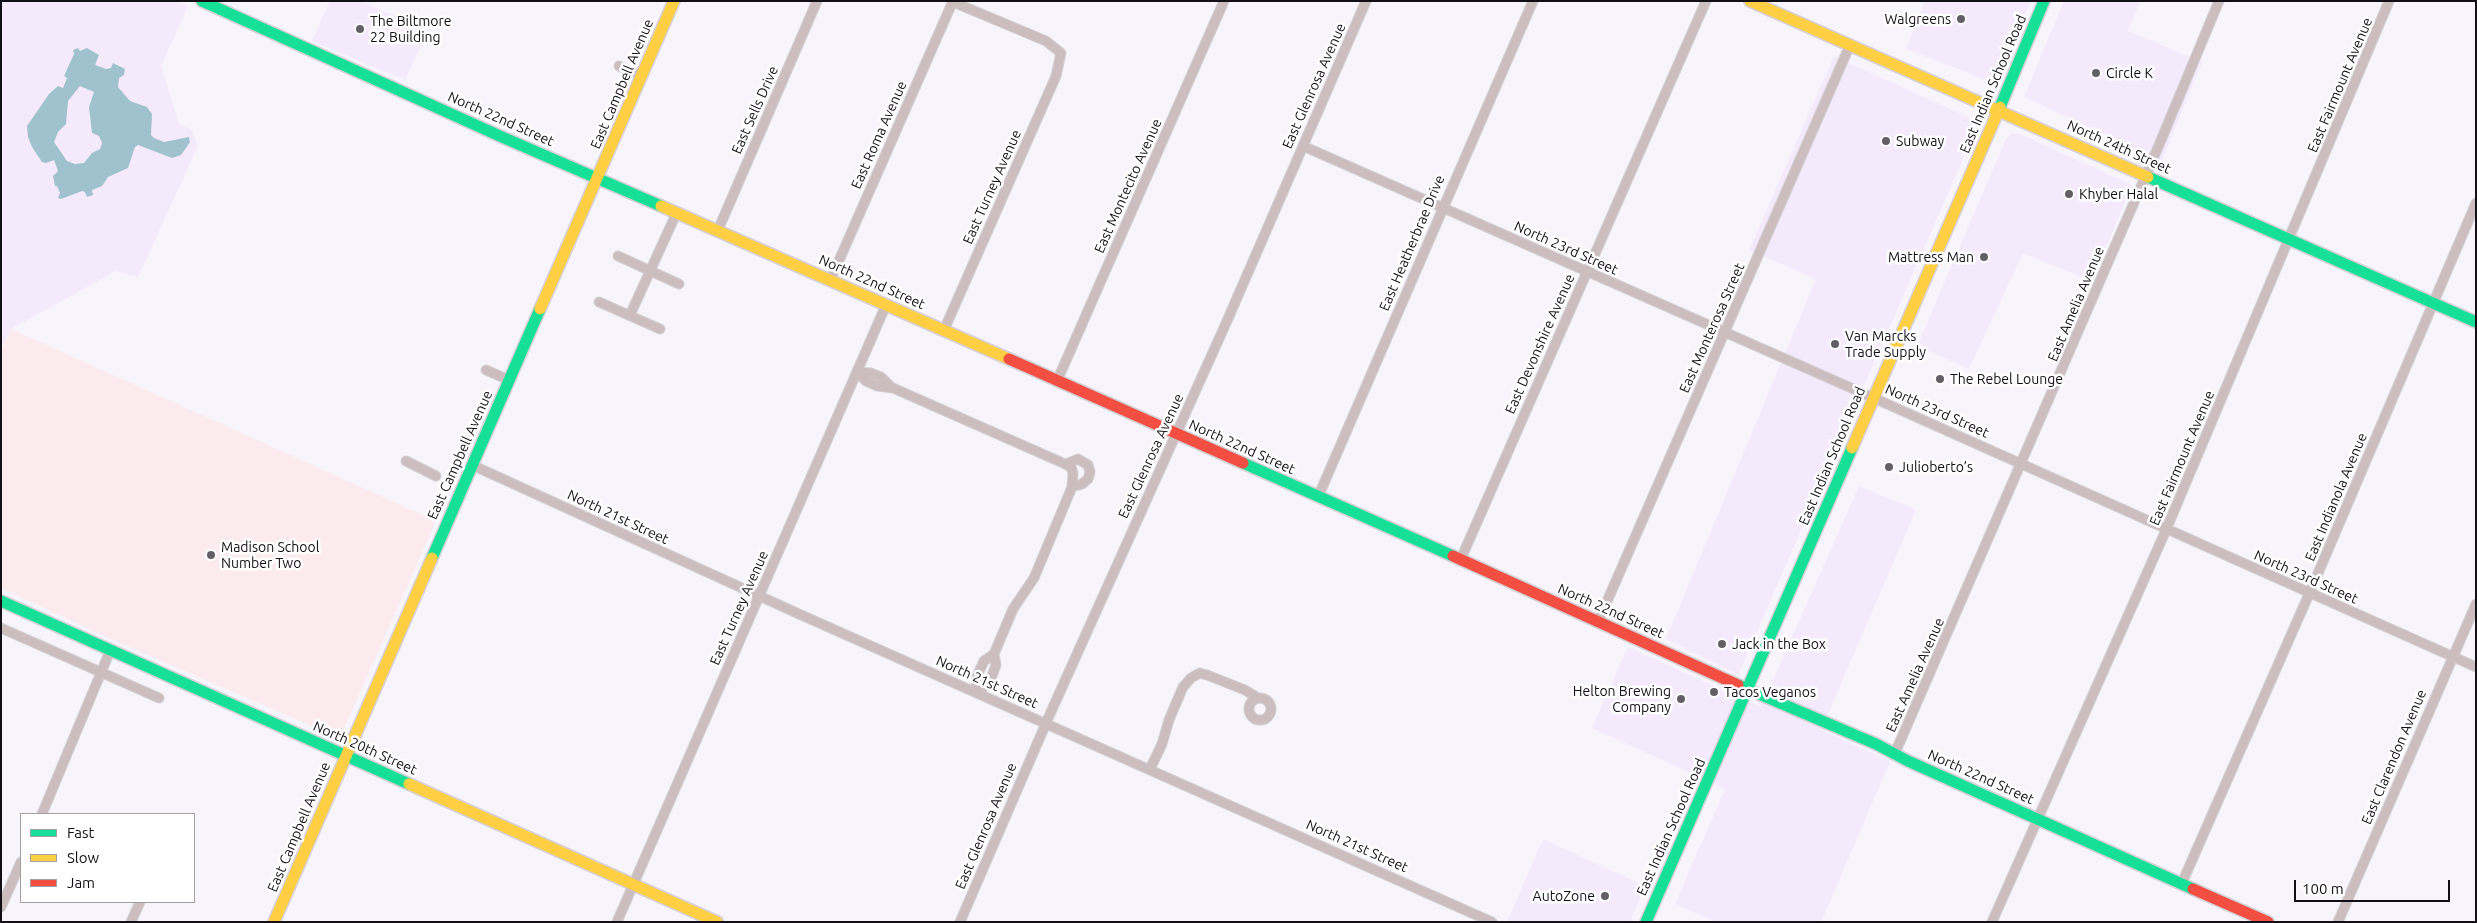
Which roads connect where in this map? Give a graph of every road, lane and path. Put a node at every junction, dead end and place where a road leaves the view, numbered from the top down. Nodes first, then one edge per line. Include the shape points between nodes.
1 (202, 1) edge
2 (674, 1) edge
3 (817, 1) edge
4 (1224, 1) edge
5 (1366, 1) edge
6 (1533, 1) edge
7 (1706, 1) edge
8 (1750, 1) edge
9 (2044, 1) edge
10 (2219, 1) edge
11 (2389, 1) edge
12 (953, 2) edge
13 (1850, 45) junction
14 (619, 66) dead end
15 (641, 76) junction
16 (1998, 110) junction
17 (1303, 146) junction
18 (2146, 175) junction
19 (598, 178) junction
20 (2476, 203) edge
21 (1443, 208) junction
22 (677, 212) junction
23 (718, 230) junction
24 (2290, 240) junction
25 (618, 256) dead end
26 (650, 272) junction
27 (1586, 272) junction
28 (830, 280) junction
29 (679, 284) dead end
30 (599, 302) dead end
31 (2434, 304) junction
32 (886, 306) junction
33 (630, 316) junction
34 (2476, 322) edge
35 (660, 329) dead end
36 (944, 330) junction
37 (1724, 334) junction
38 (486, 370) dead end
39 (857, 372) junction
40 (509, 380) junction
41 (1057, 381) junction
42 (1874, 398) junction
43 (1175, 433) junction
44 (406, 461) dead end
45 (1066, 464) junction
46 (472, 465) junction
47 (2021, 465) junction
48 (436, 476) dead end
49 (1072, 487) junction
50 (1318, 497) junction
51 (2166, 530) junction
52 (1460, 561) junction
53 (2309, 593) junction
54 (760, 596) junction
55 (1, 601) edge
56 (2476, 604) edge
57 (1598, 622) junction
58 (1, 628) edge
59 (110, 651) junction
60 (2452, 657) junction
61 (2476, 667) edge
62 (101, 673) junction
63 (1748, 689) junction
64 (977, 692) junction
65 (159, 698) dead end
66 (1258, 698) dead end
67 (1046, 723) junction
68 (1895, 753) junction
69 (346, 756) junction
70 (1150, 769) junction
71 (42, 813) edge
72 (2038, 819) junction
73 (20, 864) edge
74 (2182, 883) junction
75 (634, 884) junction
76 (140, 903) edge
77 (1, 907) edge
78 (131, 922) edge
79 (274, 922) edge
80 (617, 922) edge
81 (717, 922) edge
82 (960, 922) edge
83 (1492, 922) edge
84 (1646, 922) edge
85 (1992, 922) edge
86 (2268, 922) edge
87 (2338, 922) edge

1 - 19 street, North 22nd Street
2 - 15 street, East Campbell Avenue
3 - 23 street, East Sells Drive
4 - 41 street, East Montecito Avenue
5 - 17 street, East Glenrosa Avenue
6 - 21 street, East Heatherbrae Drive
7 - 27 street, East Devonshire Avenue
8 - 13 street, North 24th Street
9 - 16 street, East Indian School Road
10 - 18 street, East Amelia Avenue
11 - 24 street, East Fairmount Avenue
12 - 28 street, East Roma Avenue
12 - 36 street, East Turney Avenue via 1046,41 1061,52 1056,76
13 - 16 street, North 24th Street
13 - 37 street, East Monterosa Street
14 - 15 street
15 - 19 street, East Campbell Avenue
16 - 18 street, North 24th Street
16 - 42 street, East Indian School Road
17 - 21 street, North 23rd Street
17 - 43 street, East Glenrosa Avenue
18 - 24 street, North 24th Street
18 - 47 street, East Amelia Avenue
19 - 22 street, North 22nd Street
19 - 40 street, East Campbell Avenue
20 - 31 street, East Indianola Avenue
21 - 27 street, North 23rd Street
21 - 50 street, East Heatherbrae Drive
22 - 23 street, North 22nd Street
22 - 26 street
23 - 28 street, North 22nd Street
24 - 31 street, North 24th Street
24 - 51 street, East Fairmount Avenue
25 - 26 street
26 - 29 street
26 - 33 street
27 - 37 street, North 23rd Street
27 - 52 street, East Devonshire Avenue
28 - 32 street, North 22nd Street
30 - 33 street
31 - 34 street, North 24th Street
31 - 53 street, East Indianola Avenue
32 - 36 street, North 22nd Street
32 - 39 street, East Turney Avenue
33 - 35 street
36 - 41 street, North 22nd Street
37 - 42 street, North 23rd Street
37 - 57 street, East Monterosa Street
38 - 40 street
39 - 45 street via 881,377 892,388
39 - 54 street, East Turney Avenue
40 - 46 street, East Campbell Avenue
41 - 43 street, North 22nd Street
42 - 47 street, North 23rd Street
42 - 63 street, East Indian School Road
43 - 50 street, North 22nd Street
43 - 67 street, East Glenrosa Avenue
44 - 48 street
45 - 49 street via 1073,473
45 - 49 street via 1078,459 1088,465 1090,472 1082,484
46 - 54 street, North 21st Street
46 - 69 street, East Campbell Avenue
47 - 51 street, North 23rd Street
47 - 68 street, East Amelia Avenue
49 - 64 street via 1034,578 1013,609 994,654 984,661 976,678
50 - 52 street, North 22nd Street
51 - 53 street, North 23rd Street
51 - 72 street, East Fairmount Avenue
52 - 57 street, North 22nd Street
53 - 60 street, North 23rd Street
53 - 74 street, East Indianola Avenue
54 - 64 street, North 21st Street
54 - 75 street, East Turney Avenue
55 - 59 street, North 20th Street
56 - 60 street, East Clarendon Avenue
57 - 63 street, North 22nd Street
58 - 62 street
59 - 62 street
59 - 69 street, North 20th Street
60 - 61 street, North 23rd Street
60 - 87 street, East Clarendon Avenue
62 - 65 street
62 - 71 street
63 - 68 street, North 22nd Street
63 - 84 street, East Indian School Road
64 - 67 street, North 21st Street
66 - 70 street via 1207,675 1200,673 1191,678 1183,687
67 - 70 street, North 21st Street
67 - 82 street, East Glenrosa Avenue
68 - 72 street, North 22nd Street
69 - 75 street, North 20th Street
69 - 79 street, East Campbell Avenue
70 - 83 street, North 21st Street
72 - 74 street, North 22nd Street
72 - 85 street, East Fairmount Avenue
73 - 77 street
74 - 86 street, North 22nd Street
75 - 80 street, East Turney Avenue
75 - 81 street, North 20th Street
76 - 78 street

